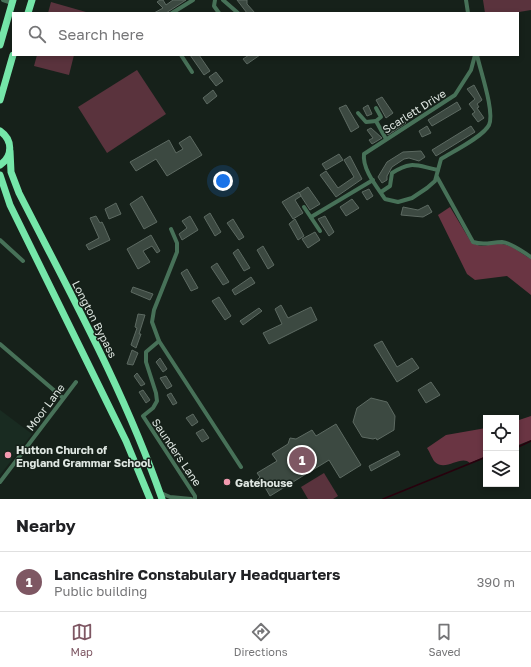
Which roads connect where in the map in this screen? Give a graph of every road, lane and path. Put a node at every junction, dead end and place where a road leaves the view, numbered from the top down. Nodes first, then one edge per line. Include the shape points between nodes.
1 (3, 0) edge
2 (32, 0) edge
3 (193, 0) edge
4 (215, 0) edge
5 (223, 0) edge
6 (466, 0) edge
7 (13, 2) edge
8 (28, 12) edge
9 (174, 12) edge
10 (218, 12) edge
11 (237, 12) edge
12 (468, 12) edge
13 (0, 45) edge
14 (13, 56) edge
15 (181, 56) edge
16 (476, 56) edge
17 (476, 56) edge
18 (192, 72) dead end
19 (0, 100) edge
20 (376, 108) dead end
21 (358, 113) dead end
22 (376, 121) junction
23 (1, 130) edge
24 (386, 139) junction
25 (10, 150) junction
26 (0, 165) edge
27 (438, 170) junction
28 (0, 175) edge
29 (436, 177) junction
30 (373, 180) junction
31 (381, 192) junction
32 (304, 207) dead end
33 (311, 217) junction
34 (171, 229) dead end
35 (320, 231) dead end
36 (0, 240) edge
37 (531, 257) edge
38 (23, 261) dead end
39 (159, 341) junction
40 (0, 344) edge
41 (76, 382) dead end
42 (63, 398) junction
43 (241, 467) dead end
44 (0, 482) edge
45 (159, 491) junction
46 (195, 498) edge
47 (150, 499) edge
48 (162, 499) edge
49 (180, 499) edge
50 (191, 499) edge

1 - 7 street
2 - 8 highway
3 - 9 street
4 - 10 street via 214,6
5 - 11 street
6 - 12 street
7 - 13 highway
14 - 19 highway
15 - 18 street
16 - 24 street, Scarlett Drive via 471,70 455,95
17 - 27 street via 491,116 489,125 441,160
20 - 22 street via 381,117
21 - 22 street via 366,122
22 - 24 street
23 - 25 highway via 8,140
24 - 30 street, Scarlett Drive via 364,154 363,160
25 - 26 highway via 8,157
25 - 45 highway, Longton Bypass via 11,172 19,193 103,358
27 - 29 street
27 - 31 street via 412,164 405,165 392,173 390,186
28 - 47 highway via 10,205 126,441
29 - 31 street via 436,181 412,198 398,202 385,199
29 - 37 street via 473,242 486,245 506,243
30 - 31 street
30 - 33 street
32 - 33 street
33 - 35 street
34 - 39 street via 177,243 177,252 154,310 152,322
36 - 38 street
39 - 43 street
39 - 46 street, Saunders Lane via 146,352 146,362 157,401 154,408 143,416
40 - 42 street
41 - 42 street, Moor Lane
42 - 44 street, Moor Lane
45 - 48 highway, Longton Bypass
45 - 49 street, Saunders Lane via 167,497
49 - 50 street, Saunders Lane

